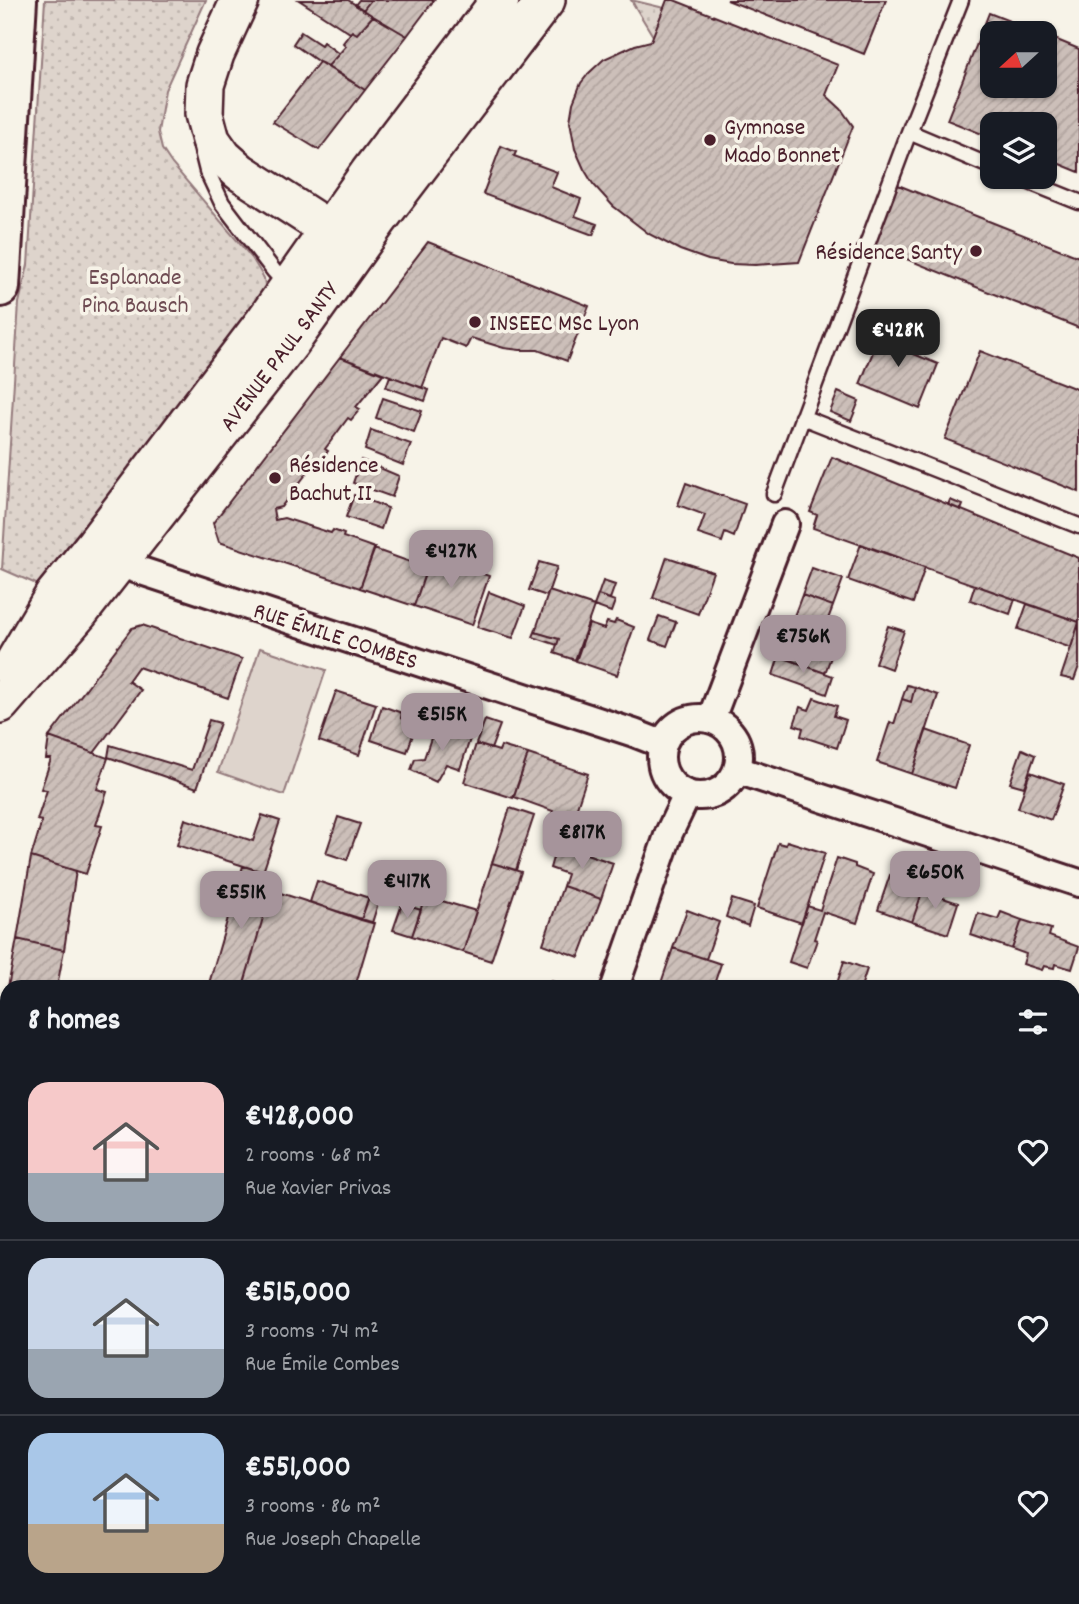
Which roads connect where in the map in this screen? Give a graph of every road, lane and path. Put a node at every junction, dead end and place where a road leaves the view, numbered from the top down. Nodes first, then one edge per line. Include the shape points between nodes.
1 (17, 0) edge
2 (240, 0) edge
3 (500, 0) edge
4 (546, 0) edge
5 (961, 0) edge
6 (204, 114) junction
7 (909, 132) junction
8 (980, 162) edge
9 (1047, 189) edge
10 (1079, 202) edge
11 (343, 238) junction
12 (0, 287) edge
13 (303, 297) junction
14 (802, 417) junction
15 (774, 494) dead end
16 (785, 524) dead end
17 (1079, 526) edge
18 (106, 553) junction
19 (0, 687) edge
20 (0, 704) edge
21 (711, 719) junction
22 (662, 744) junction
23 (737, 770) junction
24 (687, 795) junction
25 (1079, 883) edge
26 (617, 980) edge

1 - 12 main road
2 - 6 main road via 205,85
3 - 11 main road, AVENUE PAUL SANTY via 369,173
4 - 11 main road, AVENUE PAUL SANTY
5 - 7 lane
6 - 11 main road via 211,140 223,157
6 - 13 lane via 199,138 222,204 274,271
7 - 8 lane
7 - 14 lane
9 - 10 lane
11 - 13 main road, AVENUE PAUL SANTY
13 - 18 main road, AVENUE PAUL SANTY via 285,350
14 - 15 lane
14 - 17 lane
16 - 21 street
18 - 19 main road, AVENUE PAUL SANTY via 46,607
18 - 20 main road, AVENUE PAUL SANTY via 74,620
18 - 22 street, RUE ÉMILE COMBES
21 - 22 street via 687,719 676,725
21 - 23 street via 731,734 737,745
22 - 24 street via 660,757 667,780
23 - 24 street via 732,781 712,795
23 - 25 street
24 - 26 street

